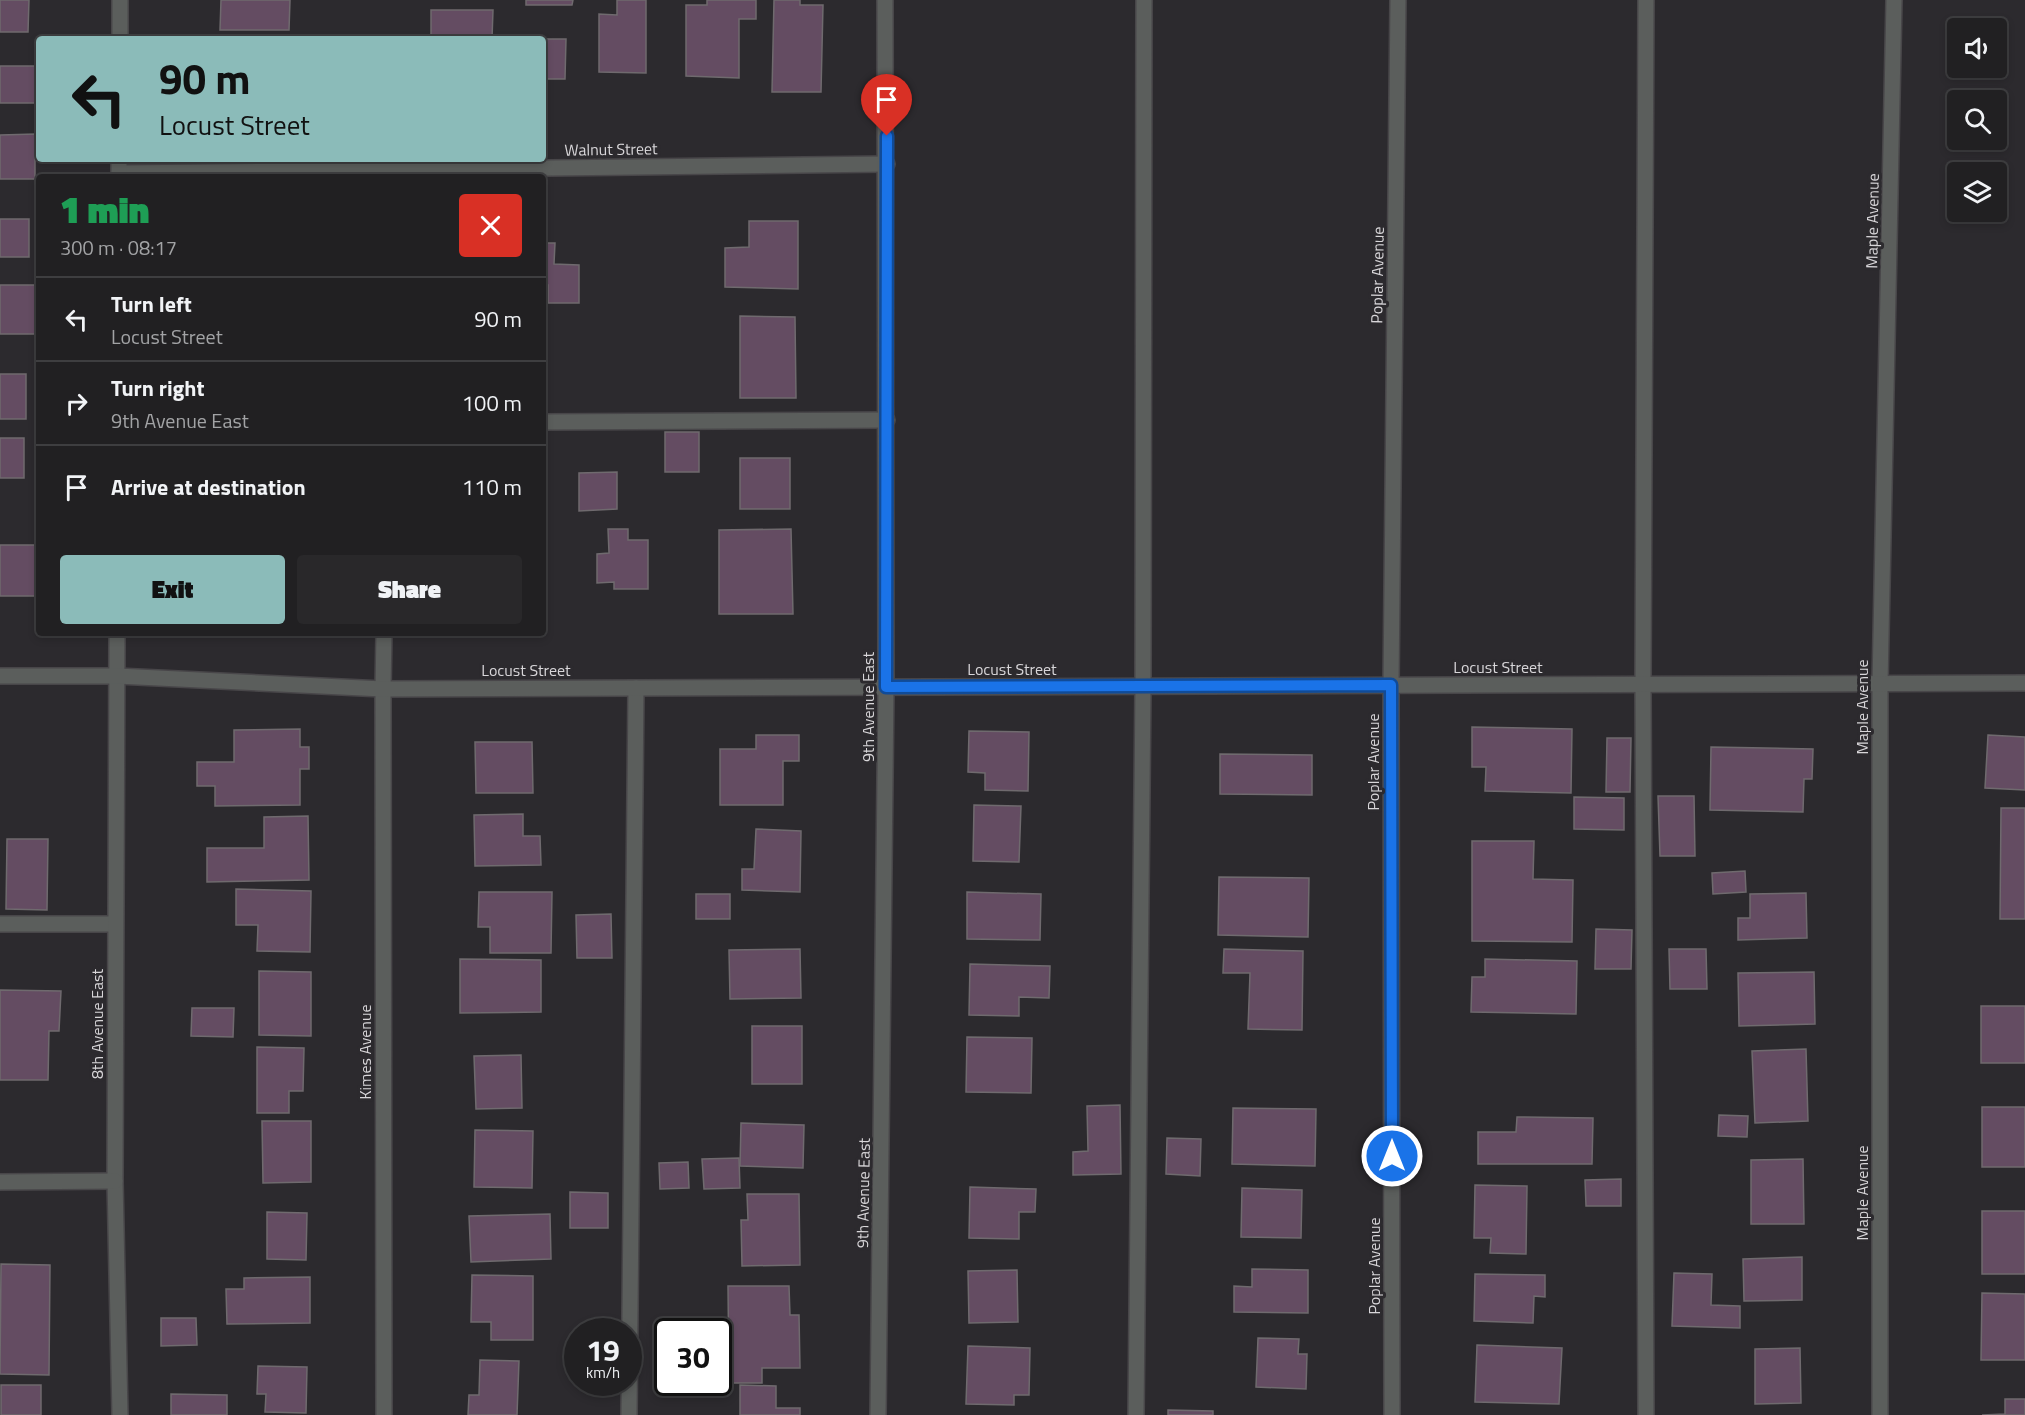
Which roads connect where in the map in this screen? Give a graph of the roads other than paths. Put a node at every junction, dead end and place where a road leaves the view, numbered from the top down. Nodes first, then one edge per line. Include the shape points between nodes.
1 (120, 0) edge
2 (885, 0) edge
3 (1144, 0) edge
4 (1398, 0) edge
5 (1646, 0) edge
6 (1894, 0) edge
7 (120, 36) edge
8 (887, 164) junction
9 (119, 170) edge
10 (396, 173) edge
11 (887, 420) junction
12 (546, 422) edge
13 (117, 636) edge
14 (384, 636) edge
15 (0, 676) edge
16 (117, 676) junction
17 (2025, 683) edge
18 (1643, 684) junction
19 (1880, 684) junction
20 (1391, 685) junction
21 (1143, 686) junction
22 (886, 687) junction
23 (636, 688) junction
24 (383, 689) junction
25 (0, 924) edge
26 (116, 924) junction
27 (115, 1181) junction
28 (0, 1182) edge
29 (120, 1415) edge
30 (384, 1415) edge
31 (629, 1415) edge
32 (878, 1415) edge
33 (1136, 1415) edge
34 (1392, 1415) edge
35 (1646, 1415) edge
36 (1880, 1415) edge

1 - 7 street
2 - 8 street, 9th Avenue East
3 - 21 street
4 - 20 street, Poplar Avenue
5 - 18 street
6 - 19 street, Maple Avenue
8 - 10 street, Walnut Street
8 - 11 street, 9th Avenue East
9 - 10 street, Walnut Street
11 - 12 street
11 - 22 street, 9th Avenue East
13 - 16 street, 8th Avenue East
14 - 24 street, Kimes Avenue
15 - 16 street, Locust Street
16 - 24 street, Locust Street
16 - 26 street, 8th Avenue East
17 - 19 street, Locust Street
18 - 19 street, Locust Street
18 - 20 street, Locust Street
18 - 35 street
19 - 36 street, Maple Avenue
20 - 21 street, Locust Street
20 - 34 street, Poplar Avenue
21 - 22 street, Locust Street
21 - 33 street
22 - 23 street, Locust Street
22 - 32 street, 9th Avenue East
23 - 24 street, Locust Street
23 - 31 street
24 - 30 street, Kimes Avenue
25 - 26 street
26 - 27 street, 8th Avenue East
27 - 28 street
27 - 29 street, 8th Avenue East

